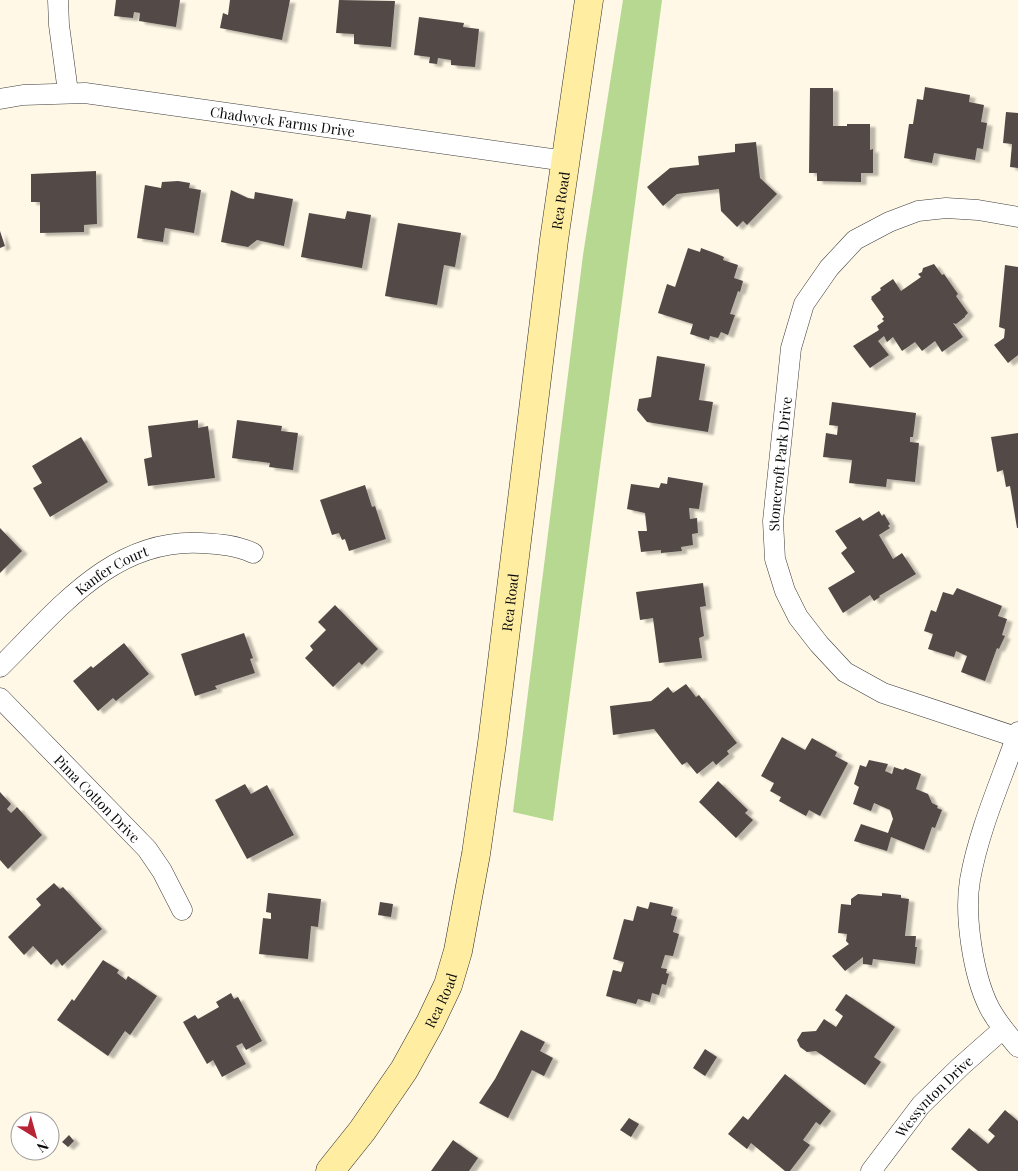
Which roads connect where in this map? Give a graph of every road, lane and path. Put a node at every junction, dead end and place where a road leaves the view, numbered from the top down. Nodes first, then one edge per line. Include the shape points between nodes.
1 (58, 0) edge
2 (588, 0) edge
3 (68, 92) junction
4 (0, 99) edge
5 (566, 161) junction
6 (1018, 217) edge
7 (253, 553) dead end
8 (0, 667) edge
9 (0, 698) edge
10 (1017, 735) edge
11 (182, 910) dead end
12 (1003, 1029) junction
13 (1018, 1046) edge
14 (330, 1171) edge
15 (871, 1171) edge

1 - 3 street
2 - 5 main road, Rea Road
3 - 4 street, Chadwyck Farms Drive
3 - 5 street, Chadwyck Farms Drive
5 - 14 main road, Rea Road via 491,752 458,951 448,985 404,1070
6 - 10 street, Stonecroft Park Drive via 946,208 918,211 855,240 829,268 804,304 792,348 772,521 775,559 798,617 845,672 883,693
7 - 8 street, Kanfer Court via 227,544 189,542 164,544 140,551 108,566 79,588
9 - 11 street, Pima Cotton Drive via 146,849 162,871
10 - 12 street via 979,841 970,882 968,919 975,967 989,1006
12 - 13 street
12 - 15 street, Wessynton Drive via 921,1105

